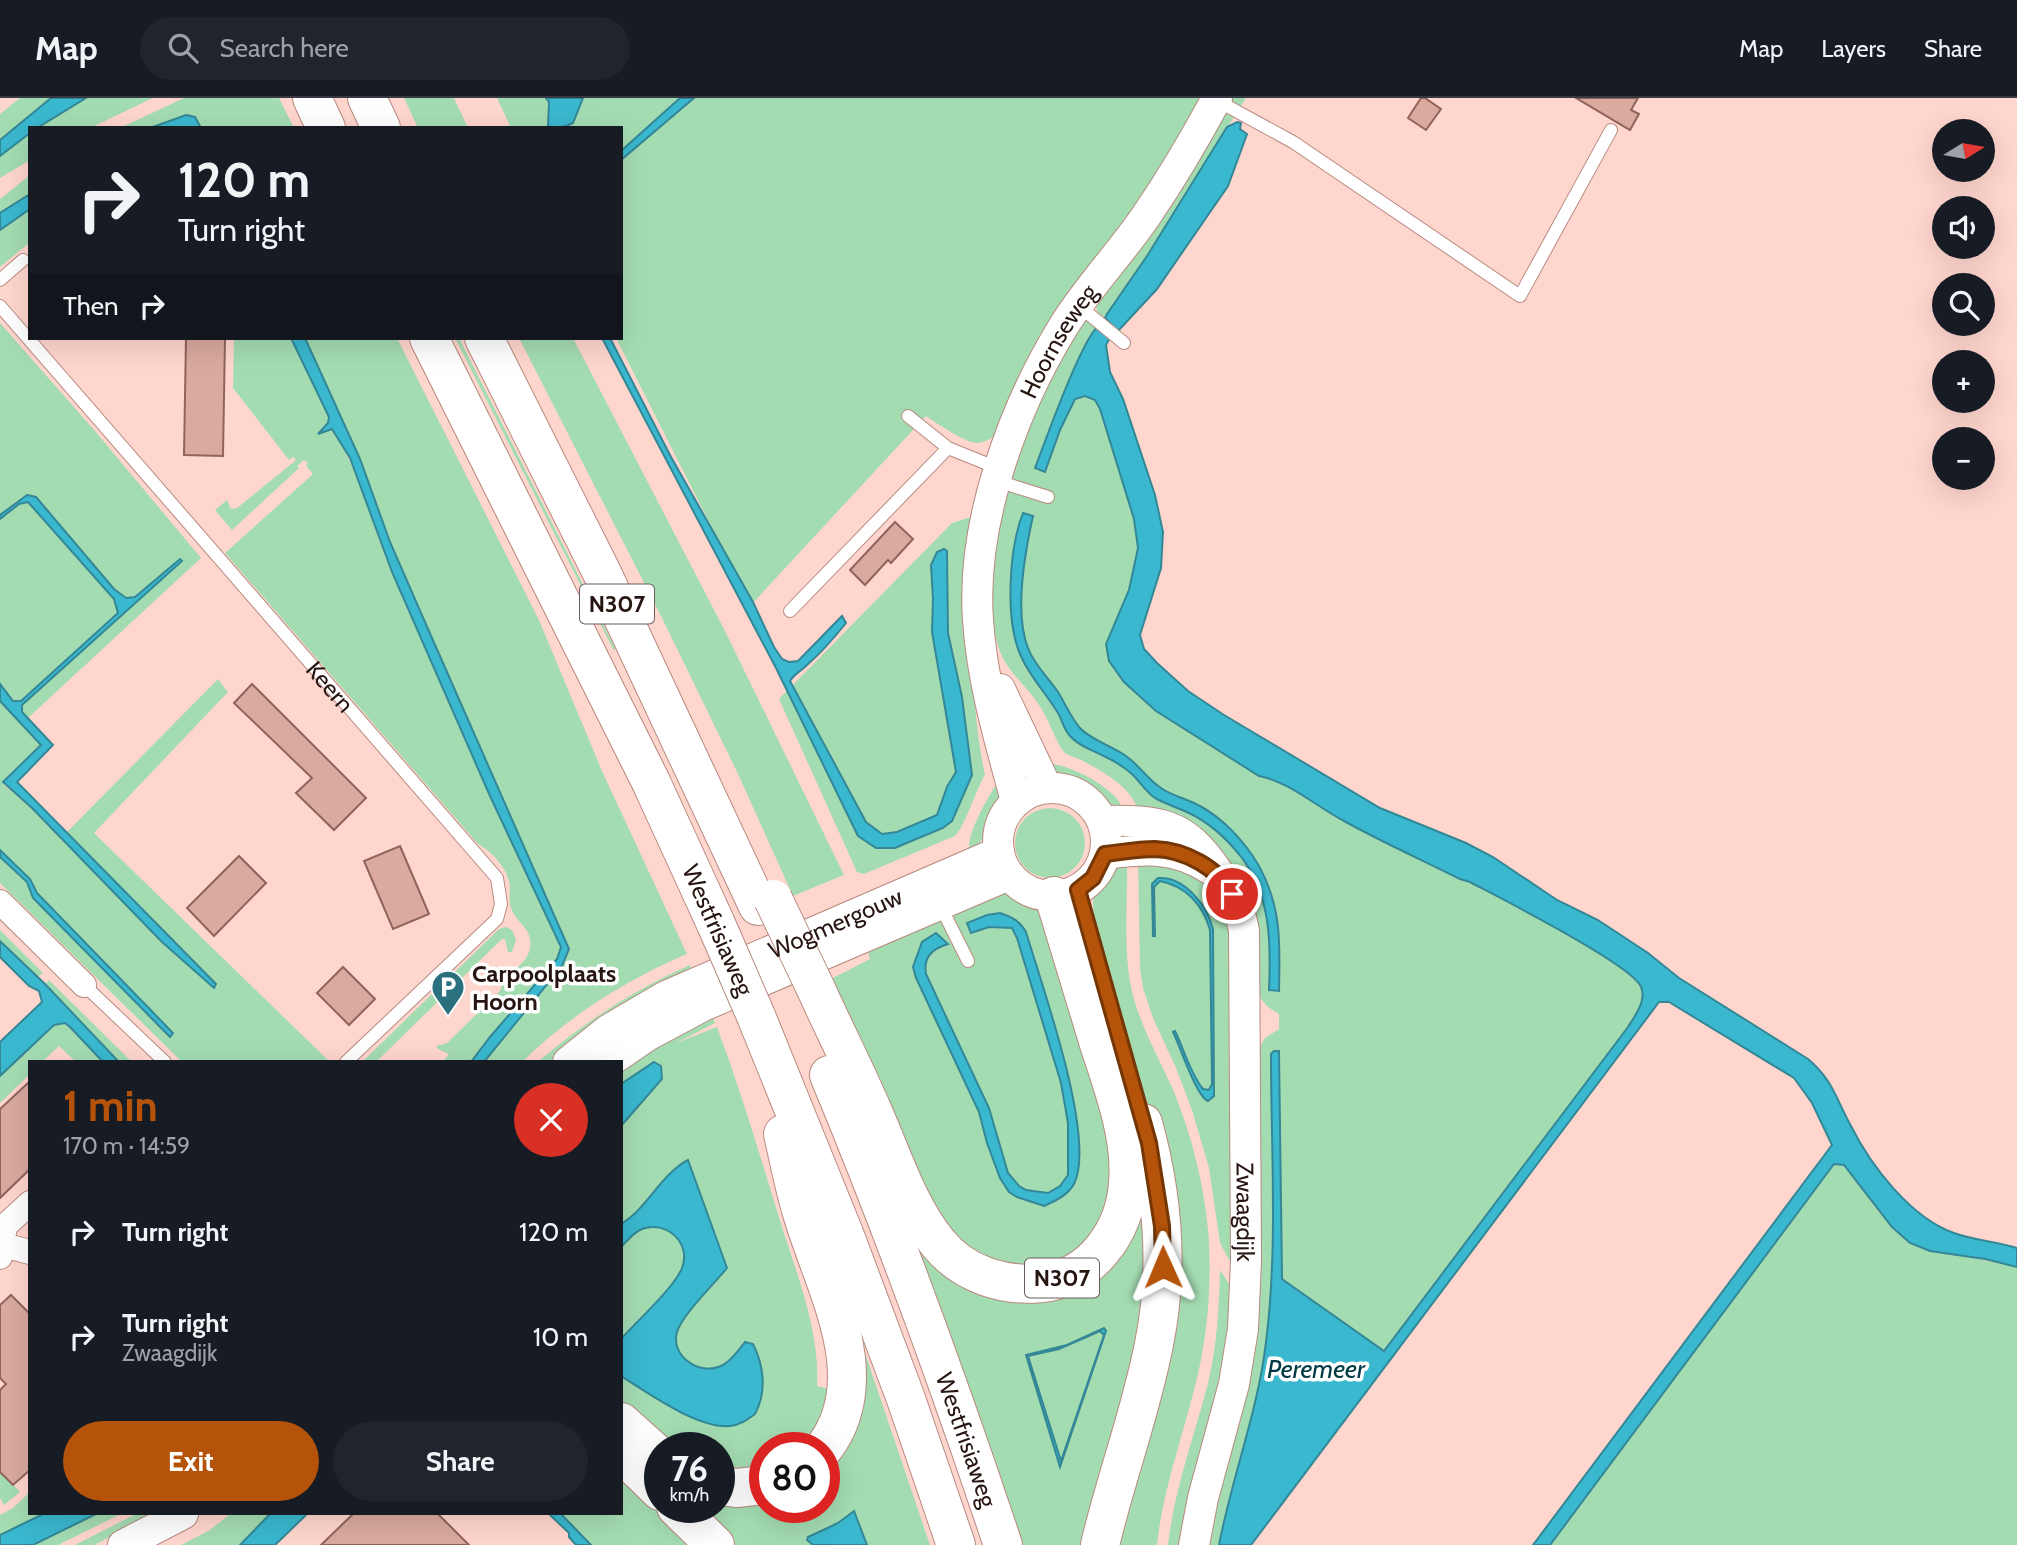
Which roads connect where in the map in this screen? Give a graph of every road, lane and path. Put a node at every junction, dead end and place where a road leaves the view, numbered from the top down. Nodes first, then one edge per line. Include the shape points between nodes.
1 (312, 98) edge
2 (367, 98) edge
3 (1217, 99) edge
4 (325, 126) edge
5 (380, 126) edge
6 (1611, 130) dead end
7 (23, 260) dead end
8 (0, 280) edge
9 (0, 306) edge
10 (1089, 313) junction
11 (28, 338) edge
12 (1119, 339) dead end
13 (30, 340) edge
14 (430, 340) edge
15 (485, 340) edge
16 (908, 416) dead end
17 (948, 448) junction
18 (998, 475) junction
19 (1048, 497) dead end
20 (790, 611) dead end
21 (978, 619) junction
22 (1047, 788) junction
23 (1016, 802) junction
24 (1103, 821) junction
25 (1105, 854) junction
26 (1004, 863) junction
27 (1222, 877) junction
28 (1066, 893) junction
29 (0, 902) edge
30 (940, 904) junction
31 (968, 961) dead end
32 (84, 985) joint
33 (806, 993) junction
34 (756, 1016) junction
35 (162, 1060) edge
36 (347, 1060) edge
37 (571, 1060) edge
38 (612, 1060) edge
39 (28, 1205) edge
40 (1, 1251) edge
41 (28, 1252) edge
42 (623, 1424) edge
43 (835, 1432) edge
44 (644, 1443) edge
45 (623, 1455) edge
46 (644, 1475) edge
47 (181, 1515) edge
48 (692, 1523) edge
49 (123, 1545) edge
50 (715, 1545) edge
51 (956, 1545) edge
52 (1003, 1545) edge
53 (1100, 1545) edge
54 (1194, 1545) edge

1 - 4 highway
2 - 5 highway
3 - 6 lane via 1293,142 1520,296
3 - 10 street, Hoornseweg
7 - 8 lane
9 - 11 lane, Keern
10 - 12 lane
10 - 18 street, Hoornseweg via 1063,327 1036,378
13 - 36 lane, Keern via 497,878 501,904 497,919
14 - 34 highway, Westfrisiaweg / N307, bridge via 651,782
15 - 33 highway, Westfrisiaweg / N307
16 - 17 lane
17 - 18 lane
17 - 20 lane
18 - 19 lane
18 - 21 street, Hoornseweg via 978,569
21 - 22 street, Hoornseweg via 992,671
21 - 23 street, Hoornseweg via 987,692
22 - 23 street
22 - 24 street via 1080,795
23 - 26 street via 1001,824
24 - 25 street
24 - 27 street, Zwaagdijk via 1145,822 1178,830 1204,850
25 - 27 street via 1168,851 1197,861
25 - 28 street via 1093,878
26 - 28 street via 1029,891
26 - 30 street, Wogmergouw
26 - 37 street, Wogmergouw via 666,996 615,1025
27 - 54 street, Zwaagdijk via 1239,908 1245,942 1246,1261 1239,1359
28 - 33 highway, N307 via 1123,1130 1128,1171 1121,1219 1110,1241 1082,1268 1056,1281 1024,1285 997,1281 960,1263 936,1241 909,1196 874,1114
28 - 53 highway via 1149,1143 1162,1226 1155,1342
29 - 32 street
30 - 31 lane
30 - 38 street, Wogmergouw via 703,1006
32 - 35 lane
33 - 52 highway, Westfrisiaweg / N307
34 - 43 highway, N307 via 802,1212 845,1350 847,1381
34 - 51 highway, Westfrisiaweg / N307 via 845,1236
39 - 40 street via 5,1226
40 - 41 street
42 - 44 highway
45 - 46 highway
47 - 49 street
48 - 50 highway

